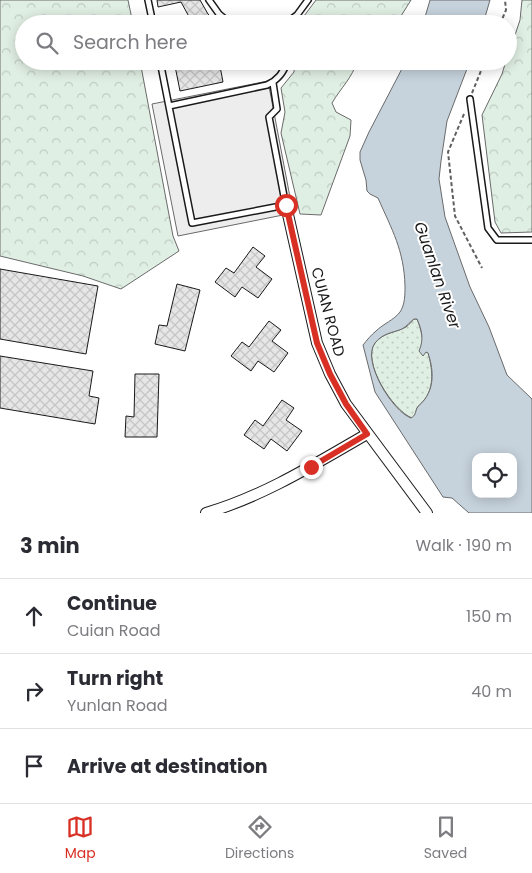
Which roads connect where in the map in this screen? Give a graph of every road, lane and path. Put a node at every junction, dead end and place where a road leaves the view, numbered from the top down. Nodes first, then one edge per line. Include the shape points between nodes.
1 (148, 0) edge
2 (209, 0) edge
3 (308, 0) edge
4 (505, 0) edge
5 (151, 15) edge
6 (219, 15) edge
7 (297, 15) edge
8 (504, 15) edge
9 (162, 70) edge
10 (284, 70) edge
11 (481, 70) edge
12 (272, 83) junction
13 (470, 99) junction
14 (169, 106) junction
15 (286, 207) junction
16 (532, 240) edge
17 (482, 268) dead end
18 (367, 434) junction
19 (206, 513) edge
20 (426, 513) edge

1 - 5 lane
2 - 6 lane
3 - 7 lane
4 - 8 path
9 - 14 lane
10 - 12 lane
11 - 13 path
12 - 14 lane
12 - 15 lane via 277,109 269,117
13 - 16 lane via 488,228 497,240
13 - 17 path via 448,152 455,216
14 - 15 lane via 192,223
15 - 18 street, CUIAN ROAD via 317,343 346,404
18 - 19 street via 262,492
18 - 20 street, CUIAN ROAD

